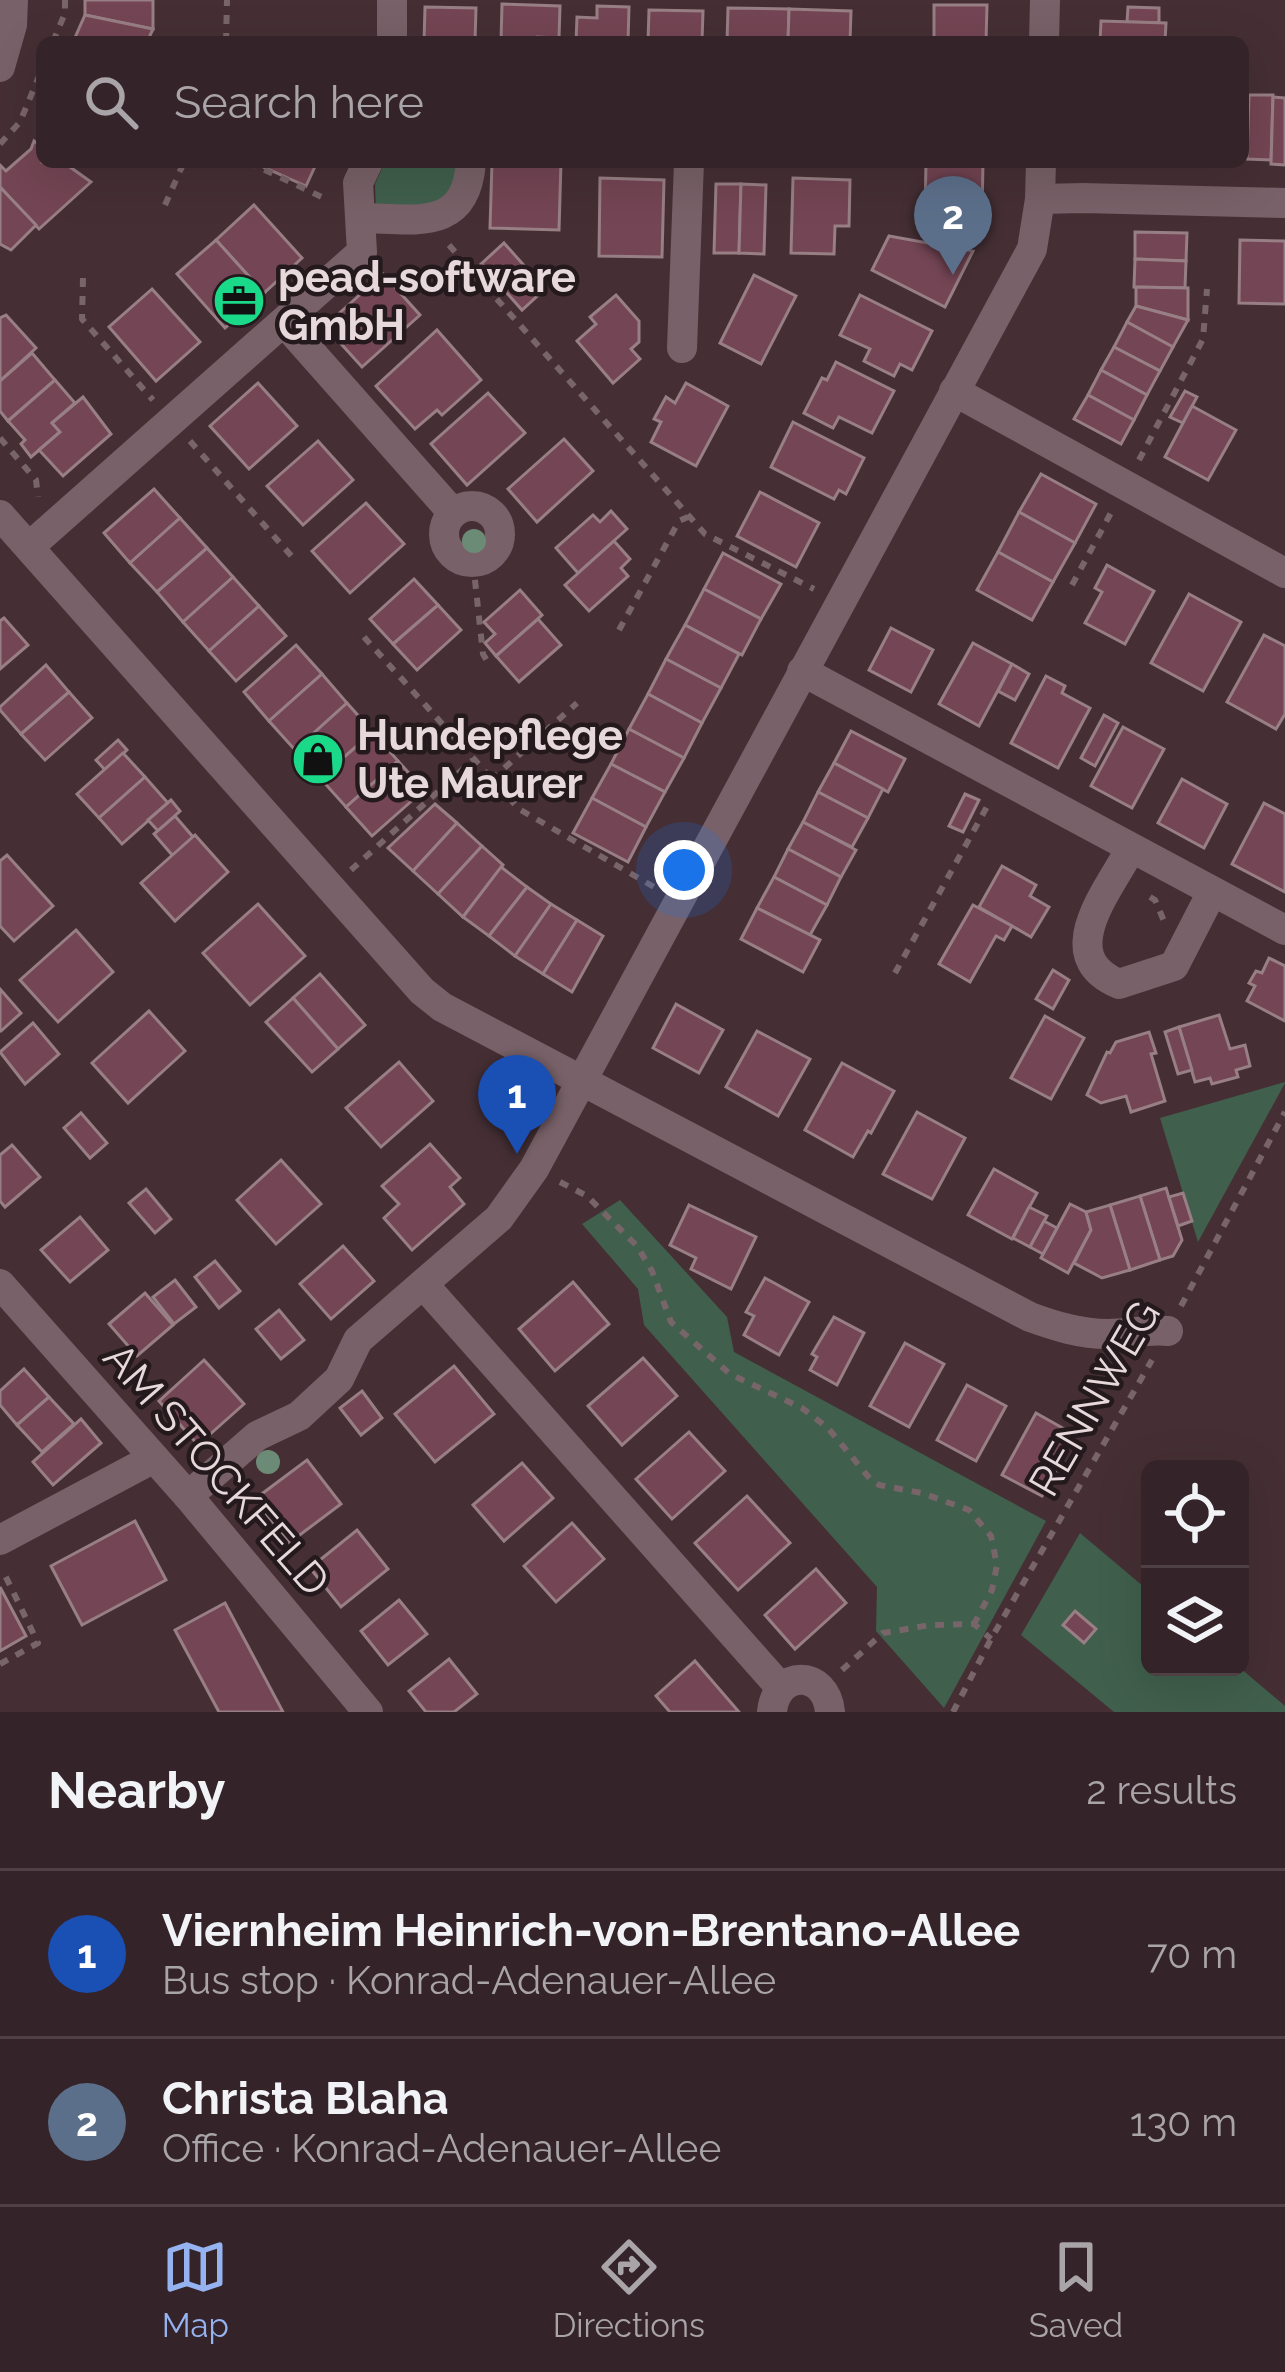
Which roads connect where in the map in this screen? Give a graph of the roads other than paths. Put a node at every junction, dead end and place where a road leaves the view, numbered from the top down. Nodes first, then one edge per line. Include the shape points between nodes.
1 (13, 0) edge
2 (392, 0) edge
3 (1045, 0) edge
4 (392, 36) edge
5 (1044, 36) edge
6 (0, 68) edge
7 (365, 168) edge
8 (471, 168) edge
9 (689, 168) edge
10 (1041, 168) edge
11 (1040, 200) junction
12 (1285, 203) edge
13 (362, 218) junction
14 (284, 322) junction
15 (682, 348) dead end
16 (954, 391) junction
17 (454, 513) junction
18 (0, 514) edge
19 (40, 536) junction
20 (1285, 573) edge
21 (802, 671) junction
22 (1131, 848) junction
23 (1212, 892) junction
24 (1285, 930) edge
25 (580, 1080) junction
26 (0, 1284) edge
27 (424, 1284) junction
28 (1168, 1331) road end
29 (154, 1458) junction
30 (188, 1496) junction
31 (0, 1540) edge
32 (776, 1700) edge
33 (826, 1700) edge
34 (368, 1712) edge

1 - 6 street
2 - 4 street
3 - 5 street
7 - 13 street via 358,183
8 - 13 street via 470,187 452,211 426,220
9 - 15 street
10 - 11 street
11 - 12 street
11 - 16 street via 1032,249
13 - 14 street via 362,252
14 - 17 street
14 - 19 street
16 - 20 street
16 - 21 street
17 - 17 street via 490,512 500,528 491,555 473,562 446,545
18 - 19 street
19 - 25 street via 422,991
21 - 22 street
21 - 25 street
22 - 23 street
22 - 23 street via 1087,928 1085,951 1100,976 1119,984 1174,967
23 - 24 street
25 - 27 street via 499,1218
25 - 28 street via 1030,1317 1107,1334
26 - 29 street, AM STOCKFELD
27 - 30 street via 358,1340 339,1379 299,1416 257,1436
27 - 32 street
29 - 30 street, AM STOCKFELD
29 - 31 street
30 - 34 street, AM STOCKFELD
32 - 33 street via 797,1680 814,1683

